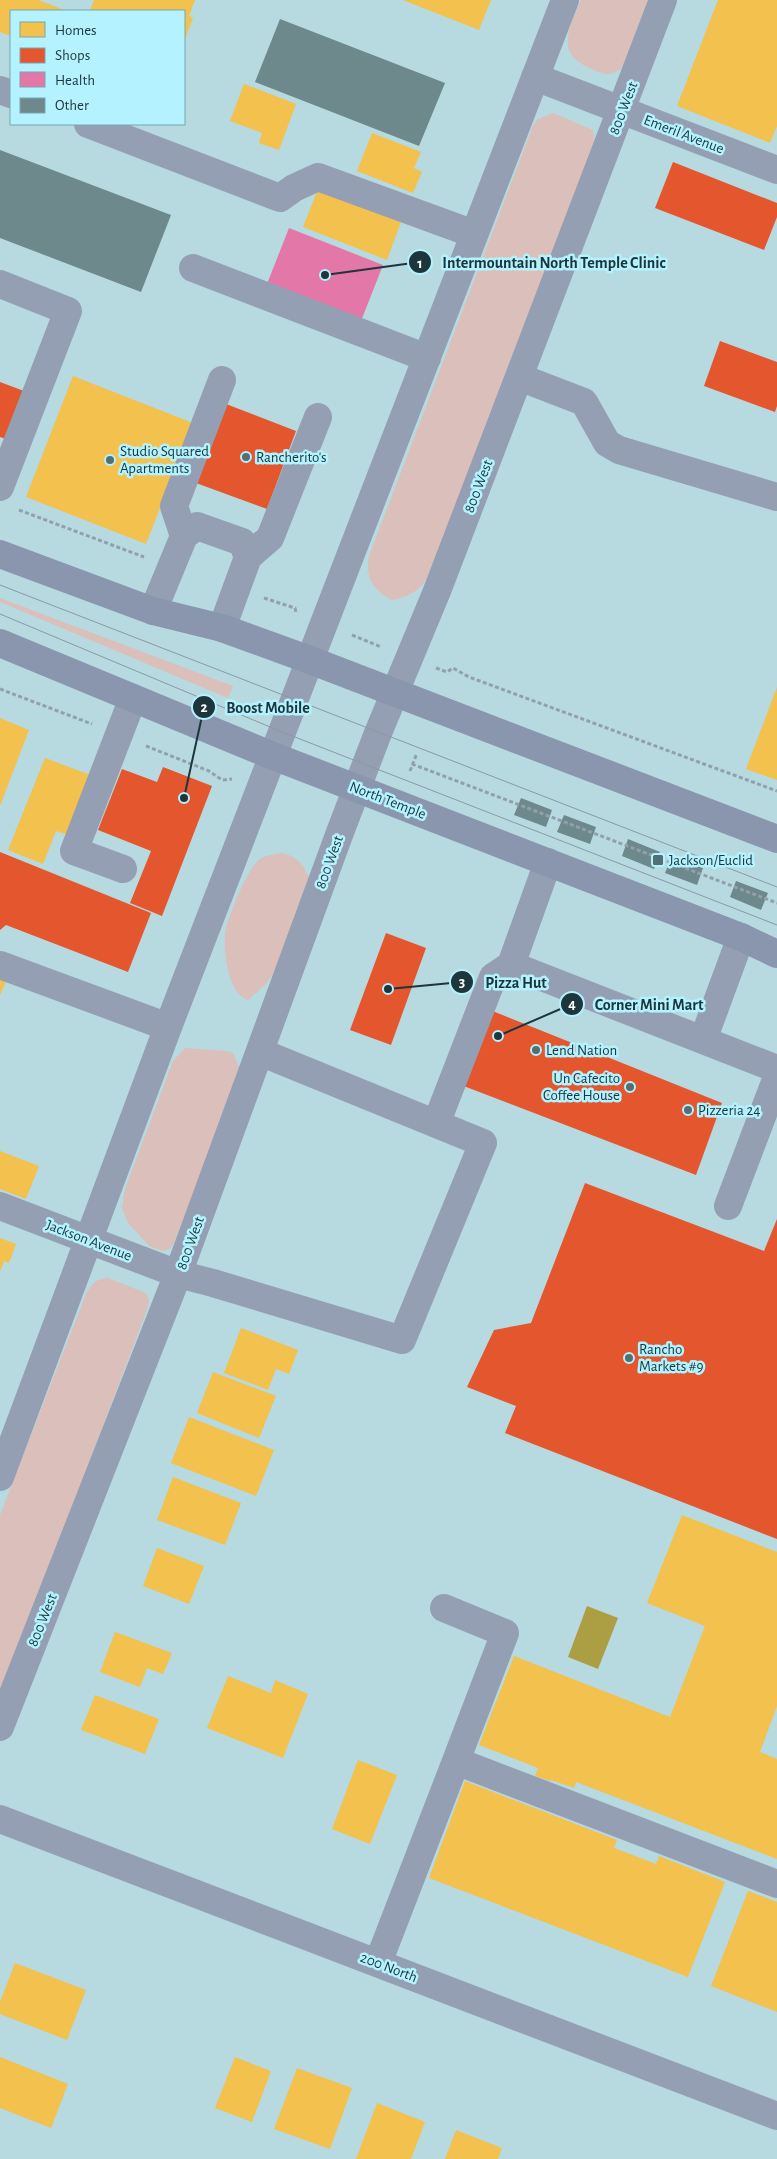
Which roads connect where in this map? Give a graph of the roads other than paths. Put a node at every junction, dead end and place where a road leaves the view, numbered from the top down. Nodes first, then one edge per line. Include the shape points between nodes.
1 (565, 0) edge
2 (663, 0) edge
3 (535, 77) junction
4 (622, 110) junction
5 (91, 125) edge
6 (777, 170) edge
7 (474, 234) junction
8 (193, 268) dead end
9 (0, 284) edge
10 (427, 358) junction
11 (519, 377) junction
12 (222, 380) dead end
13 (318, 417) dead end
14 (2, 474) edge
15 (777, 497) edge
16 (184, 536) junction
17 (0, 554) edge
18 (248, 557) junction
19 (153, 611) junction
20 (222, 628) junction
21 (0, 643) edge
22 (310, 660) junction
23 (395, 692) junction
24 (133, 698) junction
25 (273, 756) junction
26 (357, 788) junction
27 (777, 840) edge
28 (548, 862) junction
29 (123, 869) dead end
30 (741, 937) junction
31 (777, 954) edge
32 (0, 965) edge
33 (511, 965) junction
34 (168, 1027) junction
35 (702, 1040) junction
36 (260, 1052) junction
37 (777, 1069) edge
38 (777, 1077) edge
39 (436, 1124) junction
40 (0, 1206) edge
41 (728, 1206) dead end
42 (87, 1240) junction
43 (178, 1274) junction
44 (0, 1477) edge
45 (444, 1608) dead end
46 (0, 1727) edge
47 (456, 1761) junction
48 (0, 1819) edge
49 (777, 1884) edge
50 (378, 1963) junction
51 (777, 2116) edge

1 - 3 street
2 - 4 street, 800 West
3 - 4 street, Emeril Avenue
3 - 7 street
4 - 6 street, Emeril Avenue
4 - 11 street, 800 West
5 - 7 street via 280,198 318,177
7 - 10 street
8 - 10 street
9 - 14 street via 68,310
10 - 22 street
11 - 15 street via 584,402 607,443 620,450
11 - 23 street, 800 West
12 - 16 street via 174,506
13 - 18 street via 270,538
16 - 18 street via 197,526 242,542
16 - 19 street
17 - 19 main road
18 - 20 street
19 - 20 main road
20 - 22 main road
21 - 24 main road, North Temple
22 - 23 main road
22 - 25 street
23 - 26 street, 800 West
23 - 27 main road
24 - 25 main road, North Temple
24 - 29 street via 74,851
25 - 26 main road, North Temple
25 - 34 street
26 - 28 main road, North Temple
26 - 36 street, 800 West
28 - 30 main road, North Temple
28 - 33 street
30 - 31 main road, North Temple
30 - 35 street
32 - 34 street
33 - 35 street
33 - 39 street via 493,977
34 - 42 street
35 - 37 street
36 - 39 street
36 - 43 street, 800 West
38 - 41 street
39 - 43 street, Jackson Avenue via 483,1143 402,1340
40 - 42 street, Jackson Avenue
42 - 43 street, Jackson Avenue
42 - 44 street
43 - 46 street, 800 West
45 - 47 street via 505,1633
47 - 49 street
47 - 50 street
48 - 50 street, 200 North
50 - 51 street, 200 North

